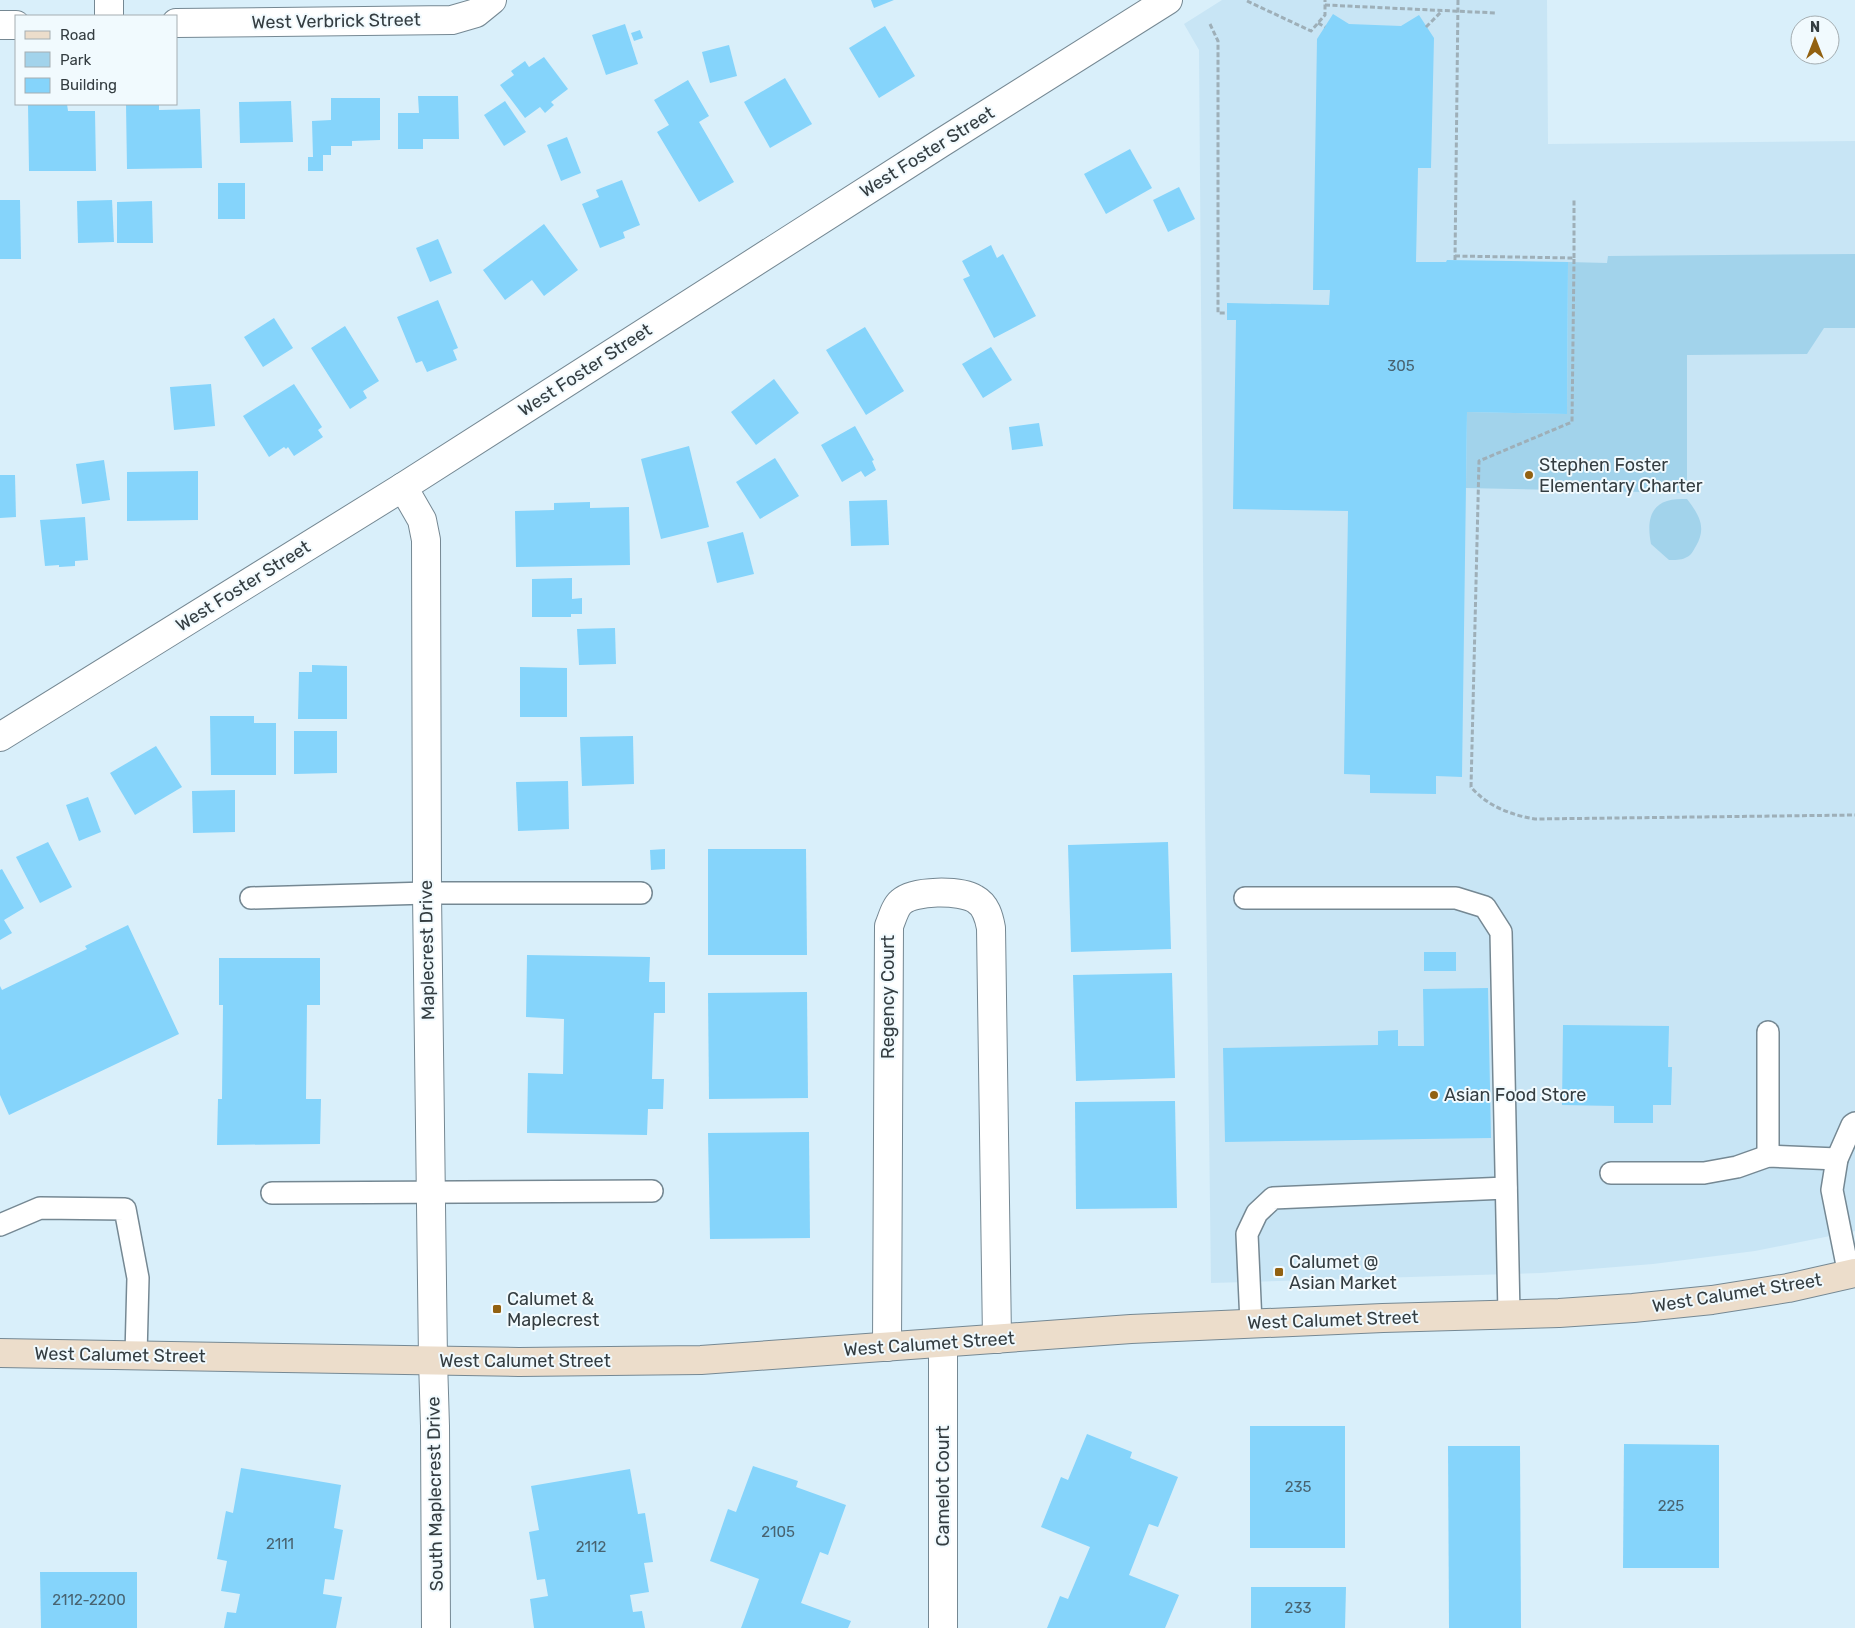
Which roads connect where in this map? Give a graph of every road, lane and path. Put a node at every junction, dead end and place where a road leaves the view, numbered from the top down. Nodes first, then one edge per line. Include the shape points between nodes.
1 (108, 0) edge
2 (1168, 0) edge
3 (1325, 0) edge
4 (1458, 0) edge
5 (492, 1) edge
6 (1248, 1) edge
7 (1325, 5) junction
8 (1442, 10) junction
9 (1458, 12) junction
10 (1496, 13) dead end
11 (109, 15) edge
12 (178, 22) edge
13 (1318, 23) junction
14 (1210, 24) dead end
15 (0, 25) edge
16 (15, 25) edge
17 (1325, 27) dead end
18 (1426, 27) dead end
19 (1574, 198) dead end
20 (1574, 258) junction
21 (1227, 313) dead end
22 (403, 487) junction
23 (0, 737) edge
24 (1855, 815) edge
25 (427, 893) junction
26 (641, 893) dead end
27 (251, 898) dead end
28 (1244, 898) dead end
29 (1768, 1032) dead end
30 (1855, 1123) edge
31 (1768, 1156) junction
32 (1837, 1159) junction
33 (1611, 1173) dead end
34 (1506, 1188) junction
35 (652, 1191) dead end
36 (272, 1193) dead end
37 (430, 1193) junction
38 (0, 1225) edge
39 (1852, 1274) edge
40 (1509, 1314) junction
41 (1251, 1323) junction
42 (997, 1339) junction
43 (943, 1343) junction
44 (886, 1347) junction
45 (0, 1352) edge
46 (136, 1356) junction
47 (432, 1360) junction
48 (436, 1628) edge
49 (943, 1628) edge

1 - 11 street
2 - 22 street, West Foster Street
3 - 7 path
4 - 9 path
5 - 12 street, West Verbrick Street via 476,13 452,20
6 - 13 path via 1311,31
7 - 8 path
7 - 13 path via 1324,15
8 - 9 path
8 - 18 path
9 - 10 path
9 - 20 path via 1455,258
13 - 17 path
14 - 21 path via 1218,41 1218,313
15 - 16 street
19 - 20 path
20 - 24 path via 1572,422 1479,462 1471,787 1495,806 1514,815 1535,819
22 - 23 street, West Foster Street
22 - 25 street, Maplecrest Drive via 422,520 426,540
25 - 26 lane
25 - 27 lane
25 - 37 street, Maplecrest Drive
28 - 34 lane via 1456,898 1485,907 1501,932
29 - 31 lane
30 - 32 lane
31 - 32 lane
31 - 33 lane via 1737,1167 1704,1173
32 - 39 lane via 1832,1190
34 - 40 lane
34 - 41 lane via 1273,1198 1257,1213 1248,1234
35 - 37 lane
36 - 37 lane
37 - 47 street, Maplecrest Drive
38 - 46 lane via 40,1208 125,1209 138,1278
39 - 40 main road, West Calumet Street via 1712,1300 1633,1308
40 - 41 main road, West Calumet Street
41 - 42 main road, West Calumet Street
42 - 43 main road, West Calumet Street
42 - 44 street, Regency Court via 991,928 988,912 976,899 959,894 918,893 900,902 889,926
43 - 44 main road, West Calumet Street
43 - 49 street, Camelot Court
44 - 47 main road, West Calumet Street via 701,1360
45 - 46 main road, West Calumet Street
46 - 47 main road, West Calumet Street
47 - 48 street, South Maplecrest Drive

